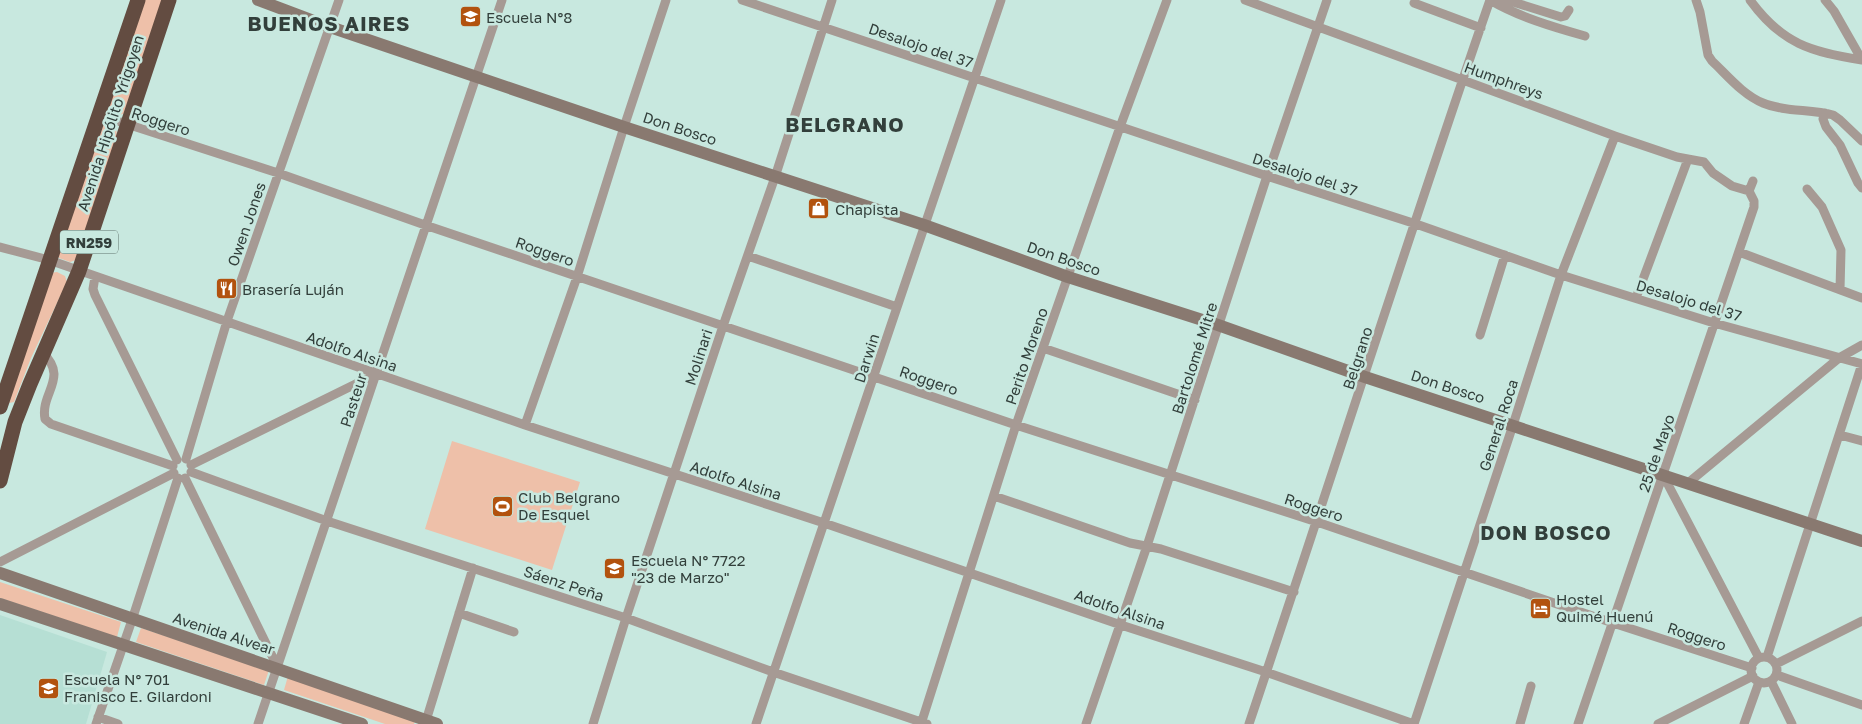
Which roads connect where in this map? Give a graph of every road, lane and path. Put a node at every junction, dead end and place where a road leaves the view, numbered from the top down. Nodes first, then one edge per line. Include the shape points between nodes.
1 (138, 0) edge
2 (169, 0) edge
3 (258, 0) edge
4 (338, 0) edge
5 (502, 0) edge
6 (666, 0) edge
7 (742, 0) edge
8 (832, 0) edge
9 (1001, 0) edge
10 (1167, 0) edge
11 (1245, 0) edge
12 (1327, 0) edge
13 (1491, 0) edge
14 (1502, 0) edge
15 (1696, 0) edge
16 (1750, 0) edge
17 (1825, 0) edge
18 (1414, 2) dead end
19 (1569, 10) dead end
20 (330, 26) junction
21 (1318, 26) junction
22 (823, 27) junction
23 (1481, 28) junction
24 (1585, 36) dead end
25 (1862, 60) edge
26 (476, 76) junction
27 (974, 78) junction
28 (1462, 80) junction
29 (1824, 113) junction
30 (99, 115) junction
31 (127, 124) junction
32 (624, 126) junction
33 (1120, 127) junction
34 (1615, 136) junction
35 (1862, 141) edge
36 (1688, 159) junction
37 (278, 173) junction
38 (1267, 176) junction
39 (775, 177) junction
40 (1754, 181) dead end
41 (1862, 188) edge
42 (1808, 189) dead end
43 (1749, 191) junction
44 (1416, 224) junction
45 (425, 225) junction
46 (924, 225) junction
47 (0, 247) edge
48 (1738, 252) junction
49 (1505, 255) junction
50 (748, 256) junction
51 (50, 260) junction
52 (79, 271) junction
53 (1561, 275) junction
54 (577, 276) junction
55 (95, 277) junction
56 (1068, 277) junction
57 (1840, 290) junction
58 (1636, 298) junction
59 (1862, 298) edge
60 (897, 307) junction
61 (227, 321) junction
62 (1714, 323) junction
63 (1218, 325) junction
64 (723, 326) junction
65 (1480, 335) dead end
66 (1862, 345) edge
67 (1043, 348) junction
68 (43, 353) junction
69 (1839, 358) junction
70 (1862, 364) edge
71 (376, 374) junction
72 (875, 376) junction
73 (1365, 377) junction
74 (1195, 400) junction
75 (1, 404) edge
76 (20, 409) junction
77 (525, 425) junction
78 (1016, 425) junction
79 (1513, 425) junction
80 (1840, 435) junction
81 (1862, 441) edge
82 (182, 469) junction
83 (1171, 474) junction
84 (674, 475) junction
85 (1664, 475) junction
86 (0, 481) edge
87 (1688, 483) junction
88 (994, 496) junction
89 (327, 521) junction
90 (1317, 522) junction
91 (824, 523) junction
92 (1811, 524) junction
93 (1862, 541) edge
94 (1148, 546) junction
95 (0, 562) edge
96 (472, 568) junction
97 (970, 572) junction
98 (1464, 572) junction
99 (0, 573) edge
100 (1294, 592) junction
101 (0, 604) edge
102 (459, 613) junction
103 (626, 618) junction
104 (132, 620) junction
105 (1862, 621) edge
106 (1613, 623) junction
107 (1121, 625) junction
108 (514, 632) dead end
109 (123, 644) junction
110 (1763, 658) junction
111 (1776, 664) junction
112 (278, 668) junction
113 (773, 672) junction
114 (1266, 672) junction
115 (1754, 675) junction
116 (1774, 678) junction
117 (1531, 686) dead end
118 (270, 692) junction
119 (1862, 705) edge
120 (97, 720) edge
121 (429, 723) edge
122 (924, 723) edge
123 (118, 724) edge
124 (258, 724) edge
125 (362, 724) edge
126 (593, 724) edge
127 (756, 724) edge
128 (1086, 724) edge
129 (1249, 724) edge
130 (1414, 724) edge
131 (1520, 724) edge
132 (1578, 724) edge
133 (1658, 724) edge
134 (1744, 724) edge
135 (1792, 724) edge

1 - 30 highway, Avenida Hipólito Yrigoyen / RN259
2 - 31 highway, Avenida Hipólito Yrigoyen / RN259
3 - 20 street, Don Bosco
4 - 20 street, Owen Jones
5 - 26 street, Pasteur
6 - 32 street
7 - 22 street, Desalojo del 37
8 - 22 street, Molinari
9 - 27 street, Darwin
10 - 33 street, Perito Moreno
11 - 21 street, Humphreys
12 - 21 street, Bartolomé Mitre
13 - 23 street, Belgrano
13 - 24 street via 1550,26
14 - 19 street via 1561,17
15 - 29 street via 1708,54 1750,96 1764,103
16 - 25 street via 1794,42 1825,54
17 - 25 street
18 - 23 street
20 - 26 street, Don Bosco
20 - 37 street, Owen Jones
21 - 28 street, Humphreys
21 - 38 street, Bartolomé Mitre
22 - 27 street, Desalojo del 37
22 - 39 street, Molinari
23 - 28 street, Belgrano
26 - 32 street, Don Bosco
26 - 45 street, Pasteur
27 - 33 street, Desalojo del 37
27 - 46 street, Darwin
28 - 34 street, Humphreys
28 - 44 street, Belgrano
29 - 35 street via 1840,120
29 - 41 street via 1826,126 1840,145
30 - 31 street, Roggero
30 - 51 highway, Avenida Hipólito Yrigoyen / RN259
31 - 37 street, Roggero
31 - 52 highway, Avenida Hipólito Yrigoyen / RN259
32 - 39 street, Don Bosco
32 - 54 street
33 - 38 street, Desalojo del 37
33 - 56 street, Perito Moreno
34 - 36 street, Humphreys
34 - 53 street, General Roca
36 - 43 street, Humphreys via 1704,162 1713,174 1732,186
36 - 58 street
37 - 45 street, Roggero
37 - 61 street, Owen Jones
38 - 44 street, Desalojo del 37
38 - 63 street, Bartolomé Mitre
39 - 46 street, Don Bosco
39 - 50 street, Molinari
40 - 43 street
42 - 57 street via 1822,207 1841,250
43 - 48 street, 25 de Mayo via 1754,207
44 - 49 street, Desalojo del 37
44 - 73 street, Belgrano
45 - 54 street, Roggero
45 - 71 street, Pasteur
46 - 56 street, Don Bosco
46 - 60 street, Darwin
47 - 51 street, Adolfo Alsina
48 - 57 street
48 - 62 street, 25 de Mayo
49 - 53 street, Desalojo del 37
49 - 65 street
50 - 60 street
50 - 64 street, Molinari
51 - 52 street, Adolfo Alsina
51 - 75 highway, Avenida Hipólito Yrigoyen / RN259
52 - 55 street, Adolfo Alsina
52 - 68 highway, Avenida Hipólito Yrigoyen / RN259
53 - 58 street, Desalojo del 37
53 - 79 street, General Roca
54 - 64 street, Roggero
54 - 77 street
55 - 61 street, Adolfo Alsina
55 - 82 street via 95,295
56 - 63 street, Don Bosco
56 - 67 street, Perito Moreno
57 - 59 street
58 - 62 street, Desalojo del 37
60 - 72 street, Darwin
61 - 71 street, Adolfo Alsina
61 - 82 street, Owen Jones
62 - 69 street, Desalojo del 37
62 - 85 street, 25 de Mayo
63 - 73 street, Don Bosco
63 - 74 street, Bartolomé Mitre
64 - 72 street, Roggero
64 - 84 street, Molinari
66 - 69 street
67 - 74 street
67 - 78 street, Perito Moreno
68 - 76 highway, Avenida Hipólito Yrigoyen / RN259
68 - 82 street, Sáenz Peña via 54,372 54,383 44,409 45,419
69 - 70 street, Desalojo del 37
69 - 87 street
70 - 80 street
71 - 77 street, Adolfo Alsina
71 - 82 street
71 - 89 street, Pasteur
72 - 78 street, Roggero
72 - 91 street, Darwin
73 - 79 street, Don Bosco
73 - 90 street, Belgrano
74 - 83 street, Bartolomé Mitre
75 - 76 highway
76 - 86 highway, Avenida Hipólito Yrigoyen / RN259
77 - 84 street, Adolfo Alsina
78 - 83 street, Roggero
78 - 88 street, Perito Moreno
79 - 85 street, Don Bosco
79 - 98 street, General Roca
80 - 81 street
80 - 92 street
82 - 89 street, Sáenz Peña
82 - 95 street
82 - 104 street, Owen Jones
82 - 112 street
83 - 90 street, Roggero
83 - 94 street, Bartolomé Mitre
84 - 91 street, Adolfo Alsina
84 - 103 street, Molinari
85 - 87 street, Don Bosco
85 - 106 street, 25 de Mayo
85 - 110 street
87 - 92 street, Don Bosco
88 - 94 street via 1130,543
88 - 97 street, Perito Moreno
89 - 96 street, Sáenz Peña
89 - 112 street, Pasteur
90 - 98 street, Roggero
90 - 100 street, Belgrano
91 - 97 street, Adolfo Alsina
91 - 113 street, Darwin
92 - 93 street, Don Bosco
92 - 110 street
94 - 100 street
94 - 107 street, Bartolomé Mitre
96 - 102 street
96 - 103 street, Sáenz Peña
97 - 107 street, Adolfo Alsina
97 - 122 street, Perito Moreno
98 - 106 street, Roggero
98 - 130 street, General Roca
99 - 104 street, Avenida Alvear
100 - 114 street, Belgrano
101 - 109 street
102 - 108 street
102 - 121 street
103 - 113 street, Sáenz Peña
103 - 126 street, Molinari
104 - 109 street, Owen Jones
104 - 112 street, Avenida Alvear
105 - 111 street
106 - 115 street, Roggero
106 - 132 street, 25 de Mayo
107 - 114 street, Adolfo Alsina
107 - 128 street, Bartolomé Mitre
109 - 118 street
109 - 120 street, Owen Jones
110 - 111 street
110 - 115 street via 1755,660
111 - 116 street
112 - 118 street, Pasteur
112 - 121 street, Avenida Alvear
113 - 122 street, Sáenz Peña
113 - 127 street, Darwin
114 - 129 street, Belgrano
114 - 130 street, Adolfo Alsina
115 - 116 street via 1767,683
115 - 133 street
115 - 134 street
116 - 119 street
116 - 135 street
117 - 131 street
118 - 124 street, Pasteur
118 - 125 street
120 - 123 street

